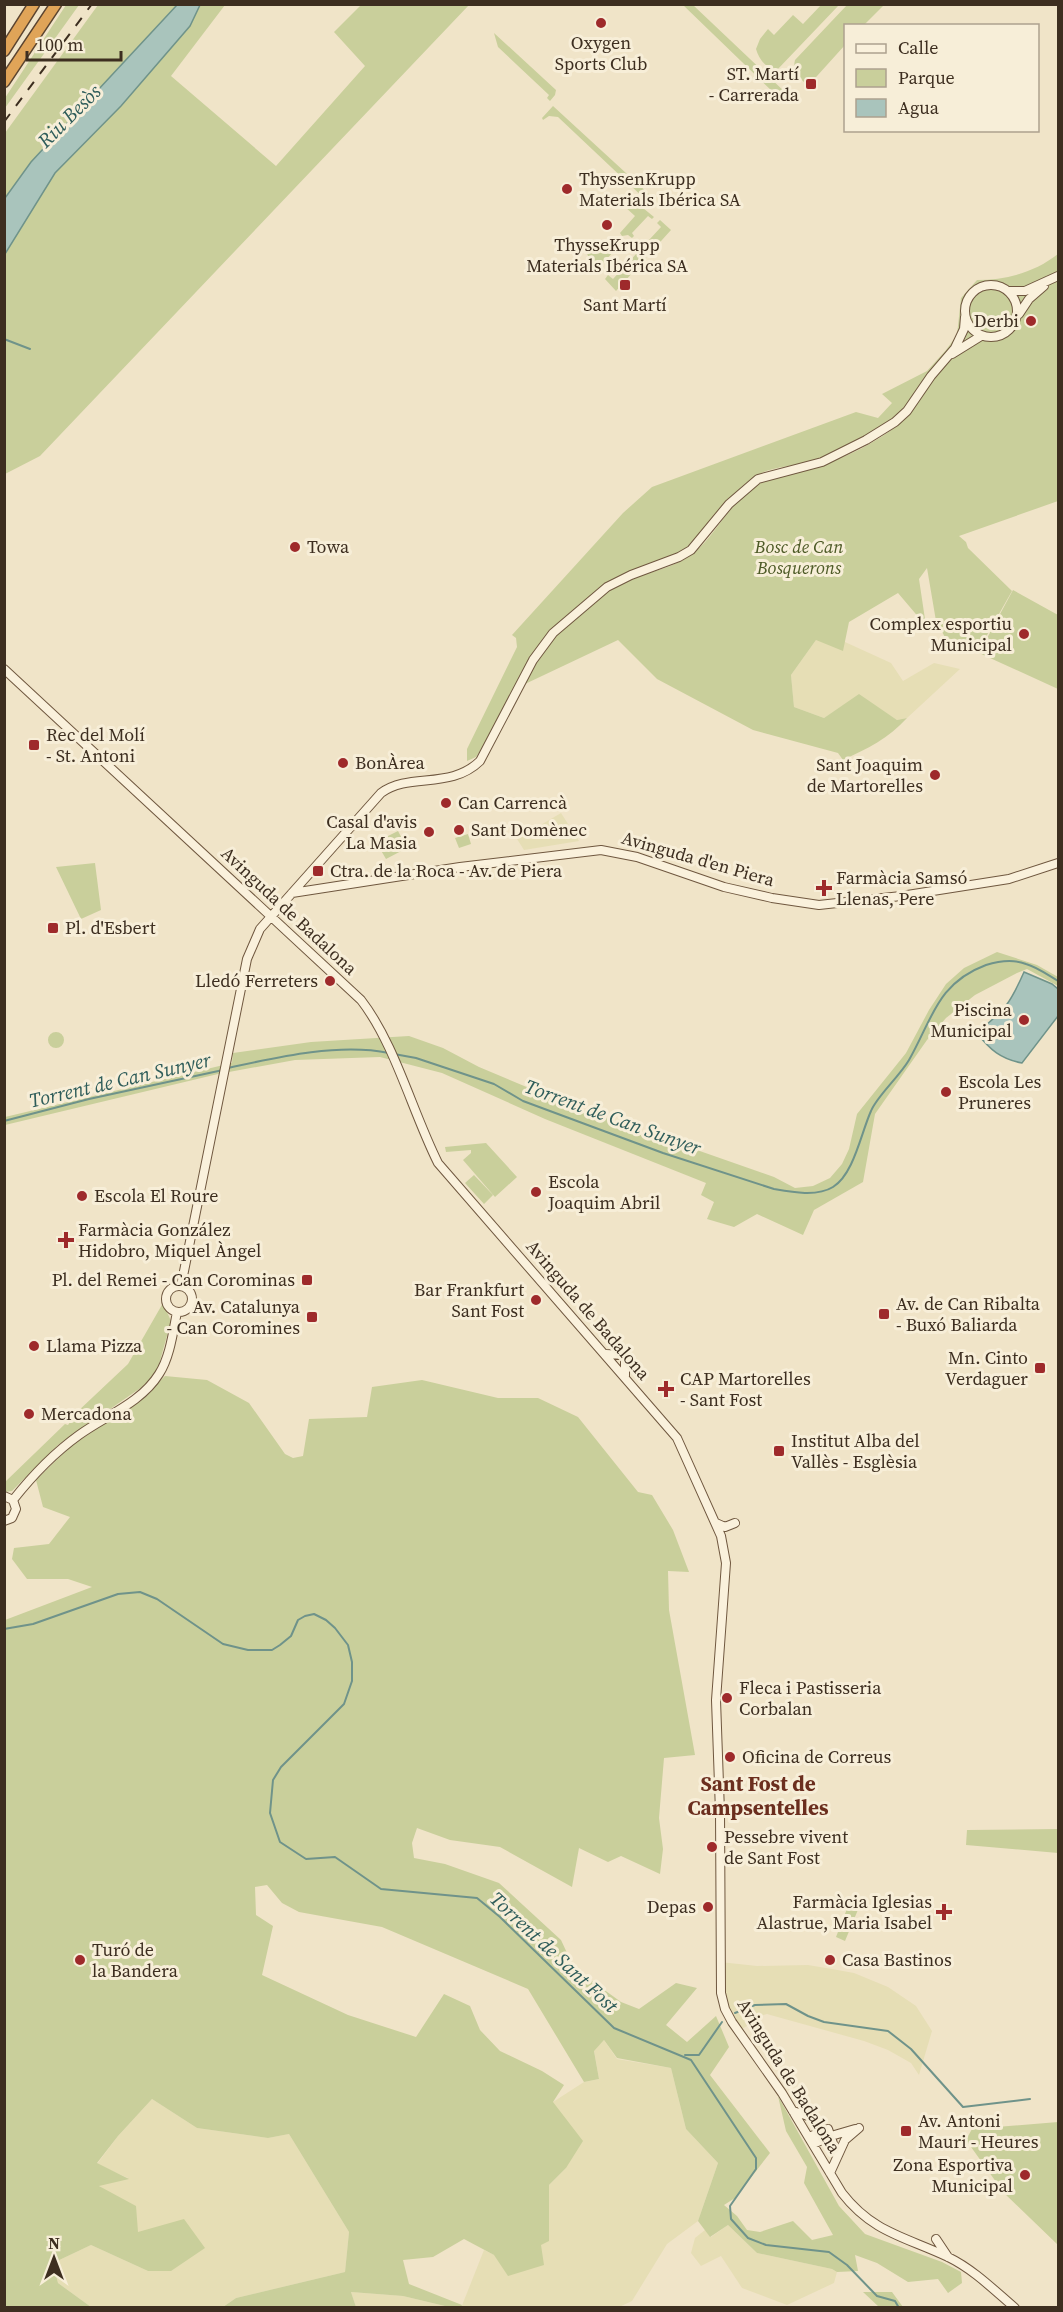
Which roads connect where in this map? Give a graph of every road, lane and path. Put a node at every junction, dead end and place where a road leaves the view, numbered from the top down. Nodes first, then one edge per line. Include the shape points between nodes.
1 (34, 4) edge
2 (56, 4) edge
3 (4, 51) edge
4 (4, 82) edge
5 (1055, 278) edge
6 (1009, 291) junction
7 (1018, 316) junction
8 (965, 317) junction
9 (981, 336) junction
10 (947, 357) junction
11 (4, 669) edge
12 (1059, 863) edge
13 (292, 892) junction
14 (270, 917) junction
15 (181, 1286) junction
16 (177, 1312) junction
17 (606, 1354) junction
18 (625, 1376) junction
19 (9, 1498) edge
20 (4, 1521) edge
21 (716, 1523) junction
22 (735, 1523) dead end
23 (729, 1534) dead end
24 (723, 1545) junction
25 (793, 2111) junction
26 (811, 2117) dead end
27 (831, 2136) junction
28 (811, 2140) junction
29 (837, 2155) junction
30 (830, 2173) junction
31 (936, 2240) dead end
32 (948, 2257) junction
33 (1015, 2307) edge

1 - 3 highway
2 - 4 highway
5 - 6 street via 1025,291
5 - 7 street via 1029,299
6 - 7 street
6 - 8 street via 996,285 978,288 966,302
7 - 9 street via 1008,332 992,338
8 - 9 street
8 - 10 street via 964,329
9 - 10 street
10 - 13 street via 895,423 822,462 758,480 729,504 686,554 602,591 543,645 484,756 474,767 453,777 385,790
11 - 14 street, Avinguda de Badalona
12 - 13 street, Avinguda d'en Piera via 1009,879 819,905 724,887 637,856 601,850
13 - 14 street
14 - 15 street via 256,936 247,959
14 - 17 street, Avinguda de Badalona via 361,1000 384,1036 438,1162
15 - 16 street via 191,1292 192,1300 187,1309
15 - 16 street via 173,1287 166,1296 168,1306
16 - 19 street via 163,1366 151,1385 68,1443
17 - 18 street, Avinguda de Badalona
17 - 18 street via 625,1355
18 - 21 street, Avinguda de Badalona via 677,1438
19 - 20 street via 15,1504 15,1514
21 - 22 street via 725,1527
21 - 24 street, Avinguda de Badalona
23 - 24 street
24 - 25 street, Avinguda de Badalona via 725,1594 716,1700 720,1993 732,2022
25 - 26 street
25 - 28 street, Avinguda de Badalona
27 - 28 street
27 - 29 street
27 - 29 street via 859,2128 845,2140
28 - 30 street, Avinguda de Badalona
29 - 30 street
30 - 32 street, Avinguda de Badalona via 867,2220
31 - 32 street
32 - 33 street, Avinguda de Badalona

